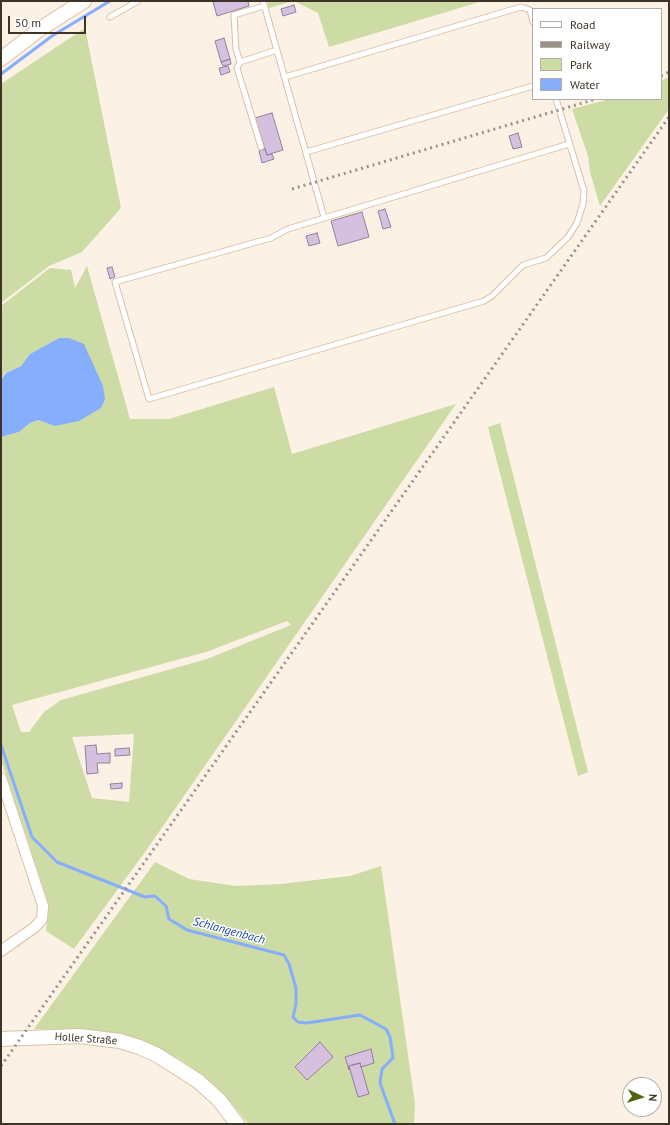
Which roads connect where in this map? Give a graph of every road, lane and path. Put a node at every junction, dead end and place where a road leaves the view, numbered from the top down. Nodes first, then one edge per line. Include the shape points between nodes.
1 (84, 1) edge
2 (138, 1) edge
3 (263, 3) edge
4 (110, 17) dead end
5 (532, 18) edge
6 (277, 50) junction
7 (1, 59) edge
8 (240, 62) junction
9 (285, 77) junction
10 (532, 86) edge
11 (556, 100) edge
12 (569, 144) junction
13 (261, 147) dead end
14 (306, 152) junction
15 (324, 217) junction
16 (1, 778) edge
17 (1, 951) edge
18 (1, 1039) edge
19 (237, 1124) edge

1 - 7 street via 40,29
2 - 4 lane
3 - 6 lane
3 - 8 lane via 234,15 236,49
5 - 9 lane via 530,10 521,7
6 - 8 lane
6 - 9 lane
8 - 13 lane via 237,68
9 - 14 lane
10 - 14 lane
11 - 12 lane
12 - 15 lane
12 - 15 lane via 584,191 577,223 558,248 546,258 523,266 484,301 149,399 115,282 271,238 288,229
14 - 15 lane
16 - 17 street via 43,906 42,918 35,927
18 - 19 street, Holler Straße via 79,1036 120,1041 138,1047 157,1055 198,1081 219,1100

